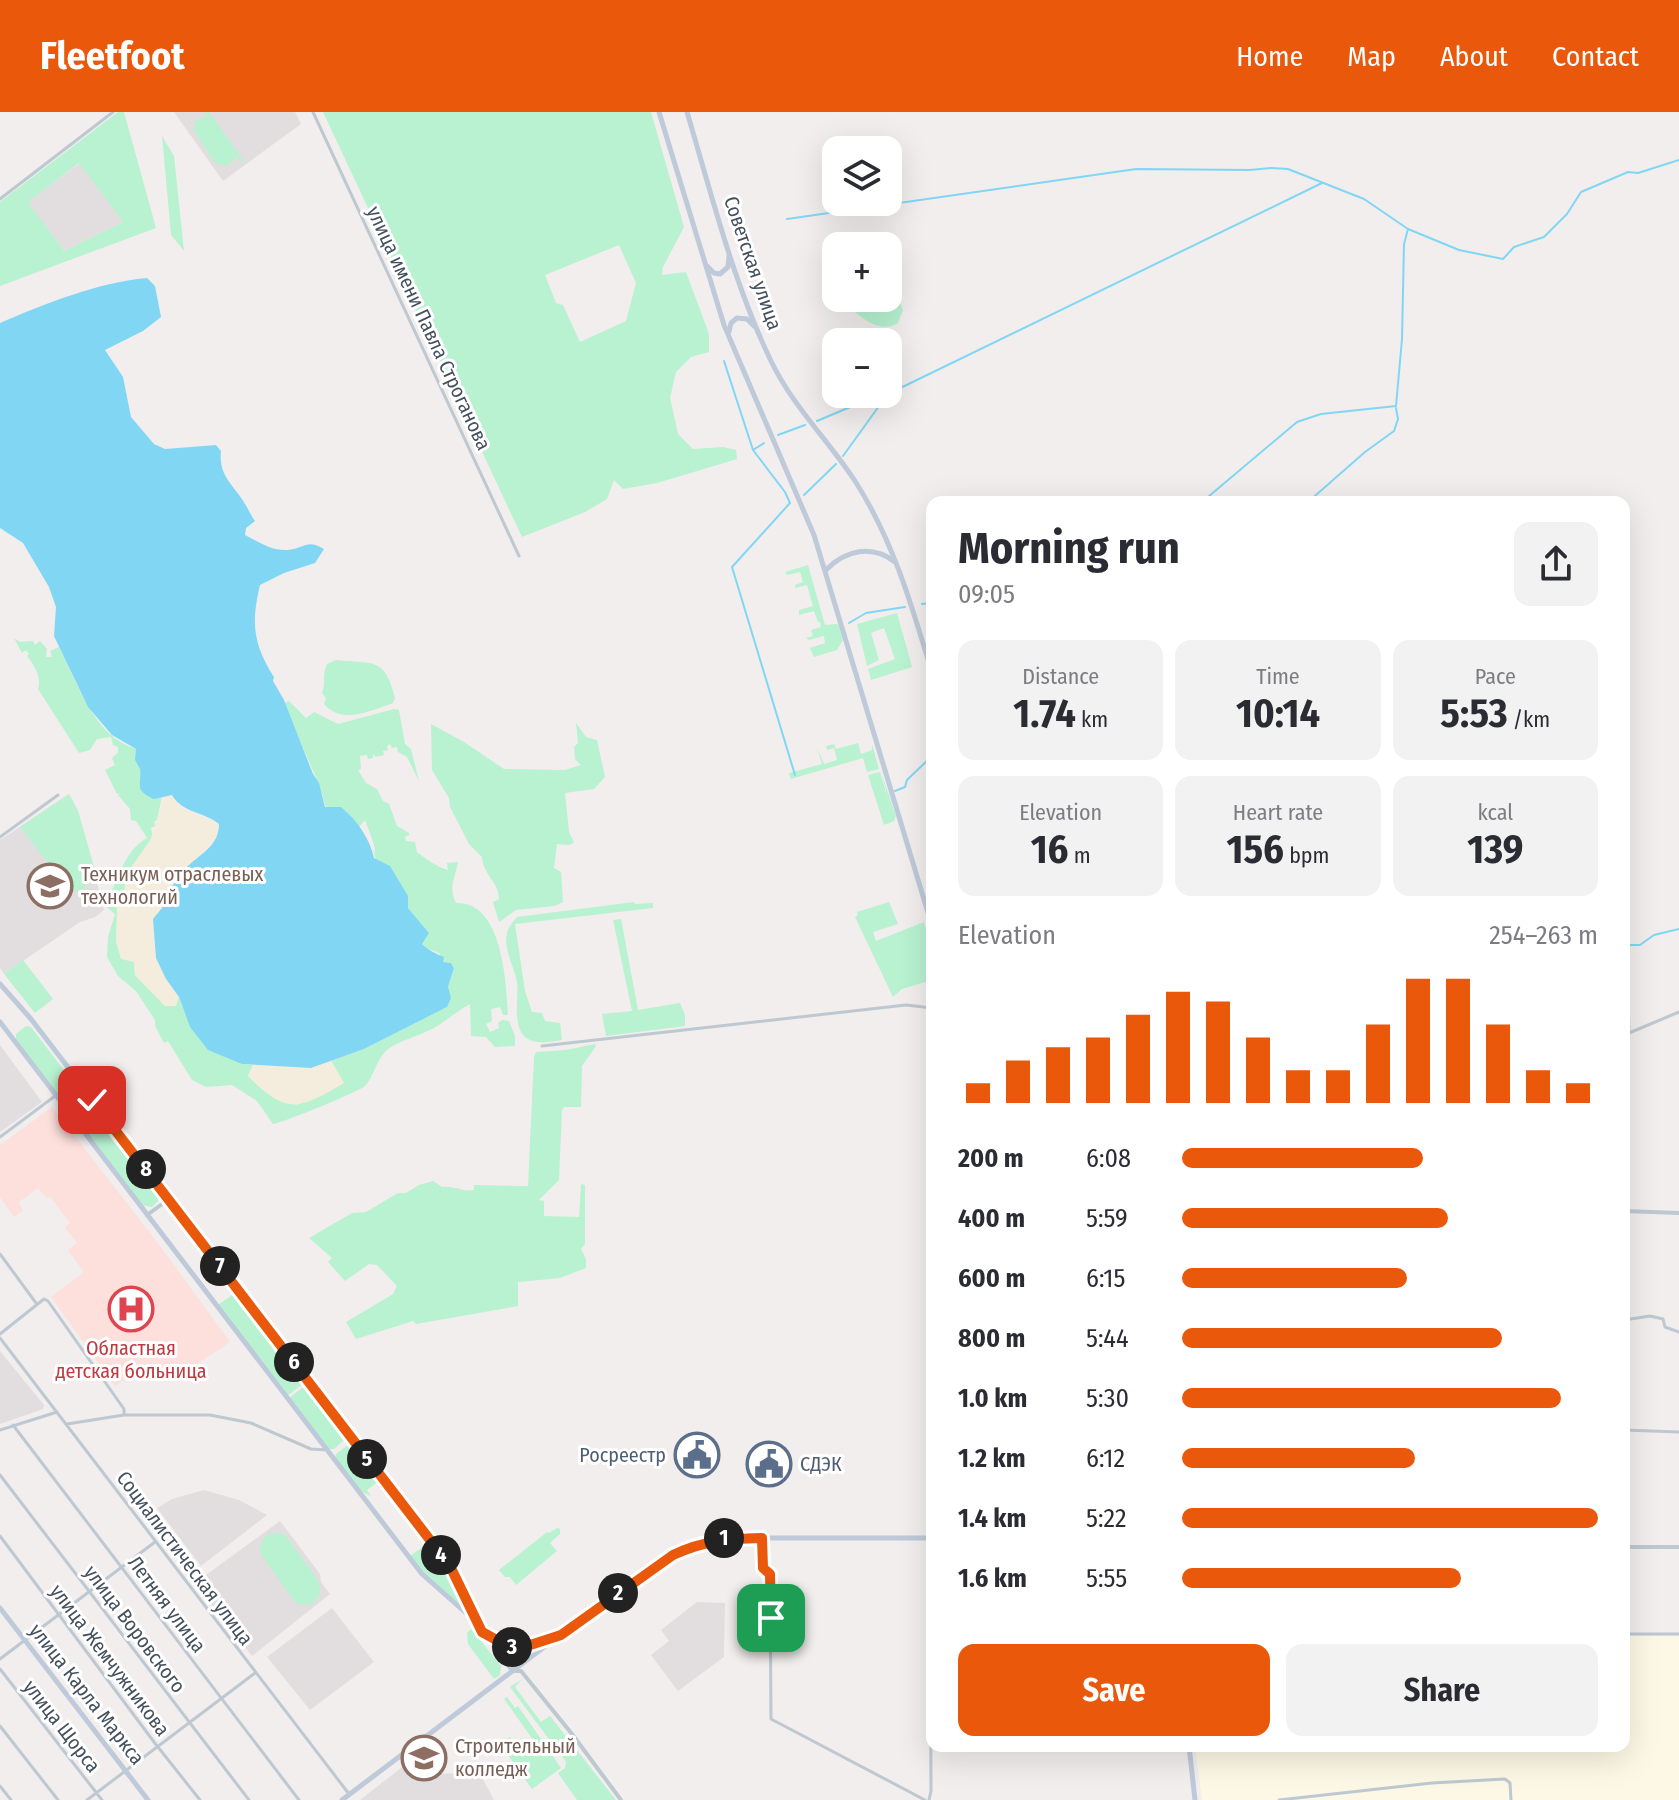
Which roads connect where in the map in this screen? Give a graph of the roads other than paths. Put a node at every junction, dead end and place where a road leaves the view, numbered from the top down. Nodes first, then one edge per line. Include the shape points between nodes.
1 (113, 112) edge
2 (313, 112) edge
3 (659, 112) edge
4 (687, 112) edge
5 (0, 199) edge
6 (730, 253) junction
7 (702, 258) junction
8 (757, 330) junction
9 (730, 339) junction
10 (519, 556) dead end
11 (896, 563) junction
12 (825, 571) junction
13 (926, 655) edge
14 (58, 795) dead end
15 (0, 837) edge
16 (926, 906) edge
17 (0, 984) edge
18 (926, 1007) edge
19 (1679, 1012) edge
20 (0, 1022) edge
21 (1630, 1033) edge
22 (542, 1046) dead end
23 (56, 1095) junction
24 (0, 1137) edge
25 (169, 1199) junction
26 (1630, 1211) edge
27 (1679, 1213) edge
28 (147, 1215) junction
29 (0, 1254) edge
30 (36, 1303) junction
31 (1630, 1319) edge
32 (1679, 1332) edge
33 (0, 1336) edge
34 (57, 1412) junction
35 (124, 1415) junction
36 (67, 1424) junction
37 (13, 1425) junction
38 (0, 1430) edge
39 (1630, 1430) edge
40 (1679, 1432) edge
41 (327, 1450) junction
42 (0, 1475) edge
43 (0, 1536) edge
44 (762, 1538) junction
45 (926, 1538) edge
46 (155, 1542) junction
47 (1630, 1547) edge
48 (1679, 1547) edge
49 (122, 1567) junction
50 (89, 1592) junction
51 (0, 1608) edge
52 (59, 1615) junction
53 (475, 1621) junction
54 (482, 1632) junction
55 (1630, 1634) edge
56 (1679, 1634) edge
57 (561, 1635) junction
58 (25, 1640) junction
59 (0, 1659) edge
60 (0, 1669) edge
61 (513, 1671) junction
62 (255, 1673) junction
63 (221, 1698) junction
64 (189, 1723) junction
65 (0, 1726) edge
66 (157, 1747) junction
67 (931, 1752) edge
68 (1190, 1752) edge
69 (126, 1771) junction
70 (0, 1786) edge
71 (96, 1793) junction
72 (349, 1794) junction
73 (11, 1800) edge
74 (58, 1800) edge
75 (87, 1800) edge
76 (102, 1800) edge
77 (148, 1800) edge
78 (200, 1800) edge
79 (249, 1800) edge
80 (299, 1800) edge
81 (342, 1800) edge
82 (621, 1800) edge
83 (927, 1800) edge
84 (1195, 1800) edge
85 (1279, 1800) edge
86 (1511, 1800) edge

1 - 5 street
2 - 10 street, улица имени Павла Строганова
3 - 7 main road
4 - 6 main road, Советская улица
6 - 7 main road via 728,267 720,274 708,269
6 - 8 main road, Советская улица
7 - 9 main road
8 - 9 main road via 747,319 737,318 731,323
8 - 11 main road, Советская улица via 780,377 865,499
9 - 12 main road via 795,485
11 - 12 main road via 870,550 841,557
11 - 13 main road, Советская улица
12 - 16 main road
14 - 15 street
17 - 25 main road
18 - 22 street via 906,1005
19 - 21 street
20 - 23 main road
23 - 24 street
23 - 28 main road
25 - 28 street
25 - 53 main road via 450,1566
26 - 27 street
28 - 41 main road
29 - 30 street
30 - 33 street
30 - 35 street via 48,1301
31 - 32 street via 1663,1319 1665,1327
33 - 34 street, Социалистическая улица
34 - 36 street, Социалистическая улица
34 - 37 street
35 - 36 street
35 - 41 street via 229,1418 311,1449
36 - 46 street, Социалистическая улица
37 - 38 street
37 - 49 street, Летняя улица
39 - 40 street
41 - 53 main road via 422,1574
42 - 50 street, улица Воровского
43 - 52 street, улица Жемчужникова
44 - 45 main road
44 - 57 main road via 717,1539 673,1555
44 - 83 street via 763,1568 770,1574 771,1719
46 - 49 street
46 - 62 street, Социалистическая улица
47 - 48 street
49 - 50 street
49 - 63 street, Летняя улица
50 - 52 street
50 - 64 street, улица Воровского
51 - 58 main road, улица Карла Маркса
52 - 58 street
52 - 66 street, улица Жемчужникова
53 - 54 main road
54 - 57 main road via 521,1648
54 - 61 main road
55 - 56 street
57 - 61 main road
58 - 59 street
58 - 69 main road, улица Карла Маркса
60 - 71 street, улица Щорса
61 - 72 main road
61 - 82 street via 521,1671
62 - 63 street
62 - 72 street, Социалистическая улица
63 - 64 street
63 - 80 street, Летняя улица
64 - 66 street
64 - 79 street, улица Воровского
65 - 74 street
66 - 69 street
66 - 78 street, улица Жемчужникова
67 - 83 street
68 - 84 main road
69 - 71 street
69 - 77 main road, улица Карла Маркса
70 - 73 street
71 - 75 street
71 - 76 street, улица Щорса
72 - 81 main road
85 - 86 street via 1505,1779

